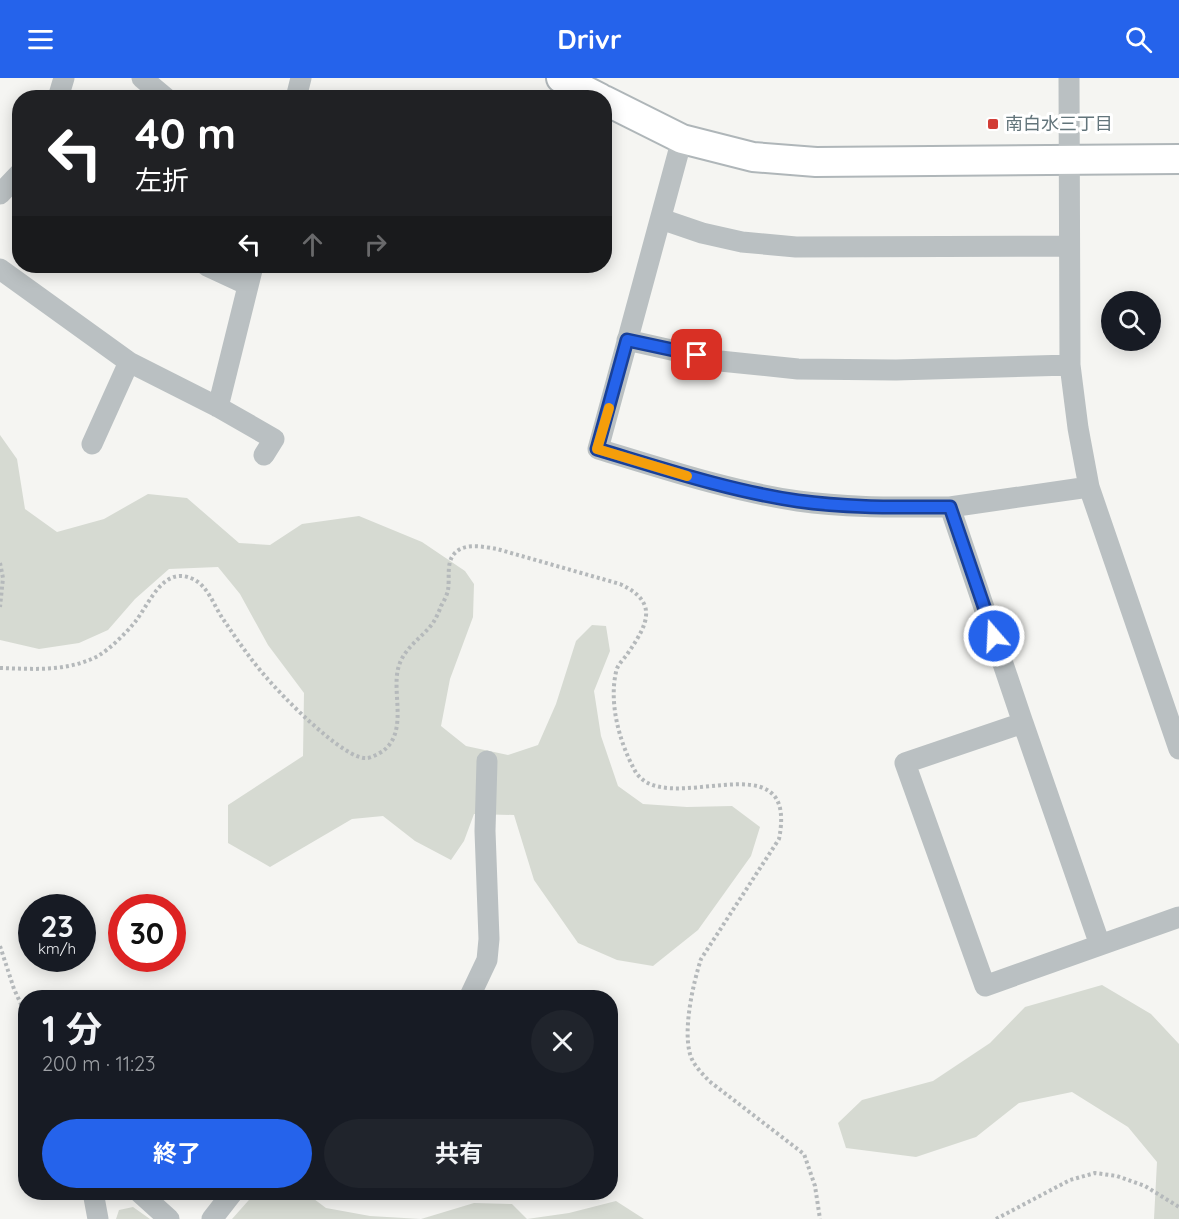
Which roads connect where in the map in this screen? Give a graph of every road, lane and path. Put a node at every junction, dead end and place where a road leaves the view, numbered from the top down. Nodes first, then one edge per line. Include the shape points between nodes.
1 (142, 78) edge
2 (561, 78) edge
3 (1069, 78) edge
4 (156, 90) edge
5 (584, 90) edge
6 (612, 104) edge
7 (682, 139) junction
8 (1179, 159) edge
9 (1068, 160) junction
10 (12, 181) edge
11 (0, 194) edge
12 (661, 219) junction
13 (1069, 246) junction
14 (0, 269) edge
15 (251, 275) edge
16 (627, 340) junction
17 (129, 362) junction
18 (1070, 364) junction
19 (218, 407) junction
20 (92, 444) dead end
21 (264, 455) dead end
22 (1089, 487) junction
23 (950, 507) junction
24 (0, 563) edge
25 (0, 607) edge
26 (1023, 723) junction
27 (1179, 749) edge
28 (486, 761) dead end
29 (1179, 917) edge
30 (1100, 945) junction
31 (0, 946) edge
32 (473, 990) edge
33 (18, 998) edge
34 (94, 1200) edge
35 (148, 1200) edge
36 (227, 1200) edge
37 (1179, 1207) edge
38 (98, 1219) edge
39 (169, 1219) edge
40 (212, 1219) edge
41 (996, 1219) edge

1 - 4 street
2 - 5 street
3 - 9 street
6 - 7 street
7 - 9 street via 753,157 816,162
7 - 12 street
8 - 9 street
9 - 13 street
10 - 11 street
12 - 13 street via 742,242 796,247
12 - 16 street
13 - 18 street
14 - 17 street
15 - 19 street
16 - 18 street via 720,361 798,369
16 - 23 street via 597,449 728,487 800,501 880,508
17 - 19 street
17 - 20 street
18 - 22 street
19 - 21 street via 274,439
22 - 23 street
22 - 27 street
23 - 26 street
24 - 25 path
26 - 30 street
26 - 30 street via 905,763 985,986
28 - 32 street via 489,939 487,960
29 - 30 street
31 - 33 path
34 - 38 street
35 - 39 street
36 - 40 street
37 - 41 path via 1136,1183 1095,1173 1070,1180

